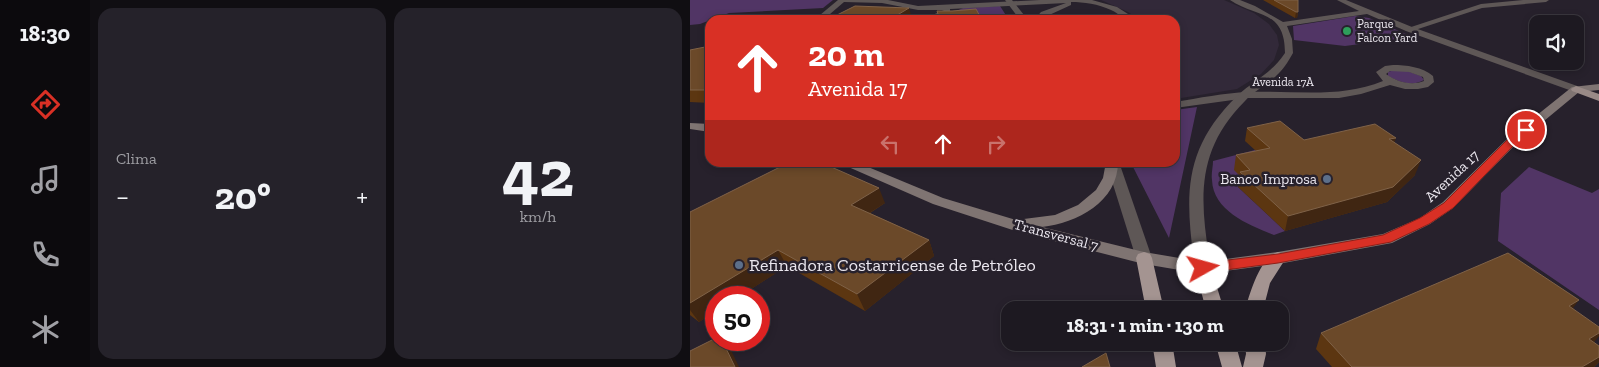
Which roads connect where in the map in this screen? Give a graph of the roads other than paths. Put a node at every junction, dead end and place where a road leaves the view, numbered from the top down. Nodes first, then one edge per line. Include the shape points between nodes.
1 (842, 0) edge
2 (1077, 0) edge
3 (1082, 0) edge
4 (1233, 0) edge
5 (1340, 0) edge
6 (1546, 0) edge
7 (1009, 1) edge
8 (1520, 1) edge
9 (957, 7) junction
10 (1367, 12) junction
11 (824, 15) edge
12 (937, 15) edge
13 (1020, 15) edge
14 (1043, 15) edge
15 (1124, 15) edge
16 (1282, 24) junction
17 (1409, 29) junction
18 (1390, 81) dead end
19 (1599, 87) edge
20 (1576, 90) junction
21 (1244, 95) junction
22 (1599, 98) edge
23 (1180, 104) edge
24 (690, 126) edge
25 (705, 128) edge
26 (855, 167) edge
27 (1111, 167) edge
28 (1113, 167) edge
29 (1004, 222) junction
30 (1144, 258) junction
31 (1278, 258) junction
32 (1203, 268) junction
33 (1153, 301) edge
34 (1212, 301) edge
35 (1257, 301) edge
36 (1163, 351) edge
37 (1228, 351) edge
38 (1256, 351) edge
39 (1166, 367) edge
40 (1232, 367) edge
41 (1253, 367) edge

1 - 9 street via 882,1 918,8
1 - 11 street
2 - 7 street
3 - 14 street
3 - 15 street
4 - 16 street
5 - 10 street
6 - 8 street
7 - 9 street
7 - 13 street
8 - 17 street via 1480,6
9 - 12 street
10 - 16 street
10 - 17 street
16 - 21 street via 1288,37 1289,53 1275,72
17 - 20 street
18 - 21 street, Avenida 17A via 1375,88 1331,94
19 - 20 main road
20 - 22 main road
20 - 31 main road, Avenida 17 via 1511,142 1448,205 1425,221 1386,239
21 - 23 street, Avenida 17A
21 - 32 street via 1224,115 1209,137 1196,176 1194,193
24 - 25 main road
26 - 29 main road, Transversal 7 via 938,201
27 - 29 main road via 1104,190 1074,213 1052,220
28 - 30 street
29 - 30 main road, Transversal 7
30 - 32 main road, Transversal 7
30 - 33 highway
31 - 32 main road, Transversal 7
31 - 35 highway via 1262,282
32 - 34 highway
36 - 39 highway
37 - 40 highway
38 - 41 highway

